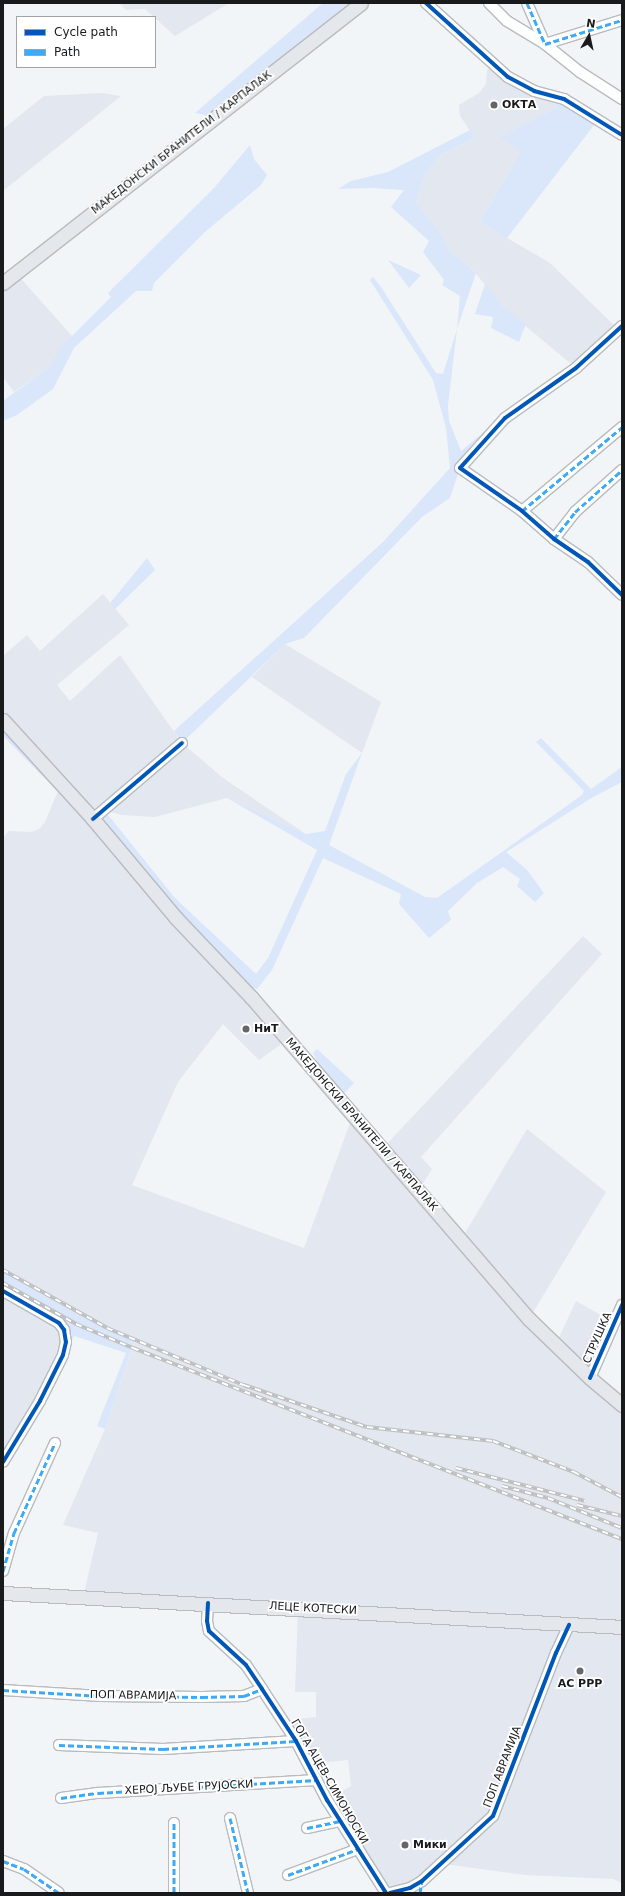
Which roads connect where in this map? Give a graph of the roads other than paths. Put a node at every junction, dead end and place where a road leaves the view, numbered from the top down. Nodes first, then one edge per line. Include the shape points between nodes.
1 (361, 3) edge
2 (427, 3) edge
3 (489, 3) edge
4 (527, 3) edge
5 (622, 20) edge
6 (545, 44) junction
7 (622, 100) edge
8 (622, 135) edge
9 (3, 283) edge
10 (622, 326) edge
11 (622, 427) edge
12 (622, 470) edge
13 (522, 512) junction
14 (554, 538) junction
15 (622, 595) edge
16 (3, 720) edge
17 (182, 743) dead end
18 (93, 818) junction
19 (3, 1290) edge
20 (622, 1305) edge
21 (590, 1378) junction
22 (622, 1406) edge
23 (55, 1443) dead end
24 (3, 1462) edge
25 (3, 1571) edge
26 (3, 1593) edge
27 (208, 1603) junction
28 (569, 1625) junction
29 (622, 1627) edge
30 (262, 1689) junction
31 (3, 1690) edge
32 (296, 1741) junction
33 (59, 1745) dead end
34 (317, 1780) junction
35 (61, 1798) dead end
36 (230, 1818) dead end
37 (340, 1821) junction
38 (174, 1823) dead end
39 (307, 1828) dead end
40 (358, 1849) junction
41 (3, 1861) edge
42 (288, 1875) dead end
43 (422, 1882) junction
44 (59, 1893) edge
45 (174, 1893) edge
46 (248, 1893) edge
47 (386, 1893) edge
48 (390, 1893) edge
49 (420, 1893) edge

1 - 9 main road, МАКЕДОНСКИ БРАНИТЕЛИ / КАРПАЛАК
2 - 8 street via 508,78 534,91 564,99
3 - 6 street via 507,21
4 - 6 street
5 - 6 street
6 - 7 street via 580,72
10 - 13 street via 576,368 505,418 460,468
11 - 13 street
12 - 14 street via 575,512
13 - 14 street
14 - 15 street via 588,562
16 - 18 main road, МАКЕДОНСКИ БРАНИТЕЛИ / КАРПАЛАК
17 - 18 street
18 - 21 main road, МАКЕДОНСКИ БРАНИТЕЛИ / КАРПАЛАК via 176,918 251,997 504,1291 540,1331
19 - 24 street via 59,1323 64,1330 66,1342 63,1355 43,1395
20 - 21 street, СТРУШКА
21 - 22 main road, МАКЕДОНСКИ БРАНИТЕЛИ / КАРПАЛАК
23 - 25 street via 14,1533
26 - 27 main road, ЛЕЦЕ КОТЕСКИ
27 - 28 main road, ЛЕЦЕ КОТЕСКИ
27 - 30 street, ГОГА АЦЕВ-СИМОНОСКИ via 209,1631 246,1665
28 - 29 main road, ЛЕЦЕ КОТЕСКИ
28 - 43 street, ПОП АВРАМИЈА via 493,1816
30 - 31 street, ПОП АВРАМИЈА via 244,1696 202,1697 101,1696
30 - 32 street, ГОГА АЦЕВ-СИМОНОСКИ
32 - 33 street via 163,1749
32 - 34 street, ГОГА АЦЕВ-СИМОНОСКИ
34 - 35 street, ХЕРОЈ ЉУБЕ ГРУЈОСКИ via 98,1793
34 - 37 street, ГОГА АЦЕВ-СИМОНОСКИ
36 - 46 street
37 - 39 street, ГОГА АЦЕВ-СИМОНОСКИ
37 - 40 street, ГОГА АЦЕВ-СИМОНОСКИ
38 - 45 street
40 - 42 street, ГОГА АЦЕВ-СИМОНОСКИ
40 - 47 street, ГОГА АЦЕВ-СИМОНОСКИ
41 - 44 street via 24,1869
43 - 48 street, ПОП АВРАМИЈА
43 - 49 street

